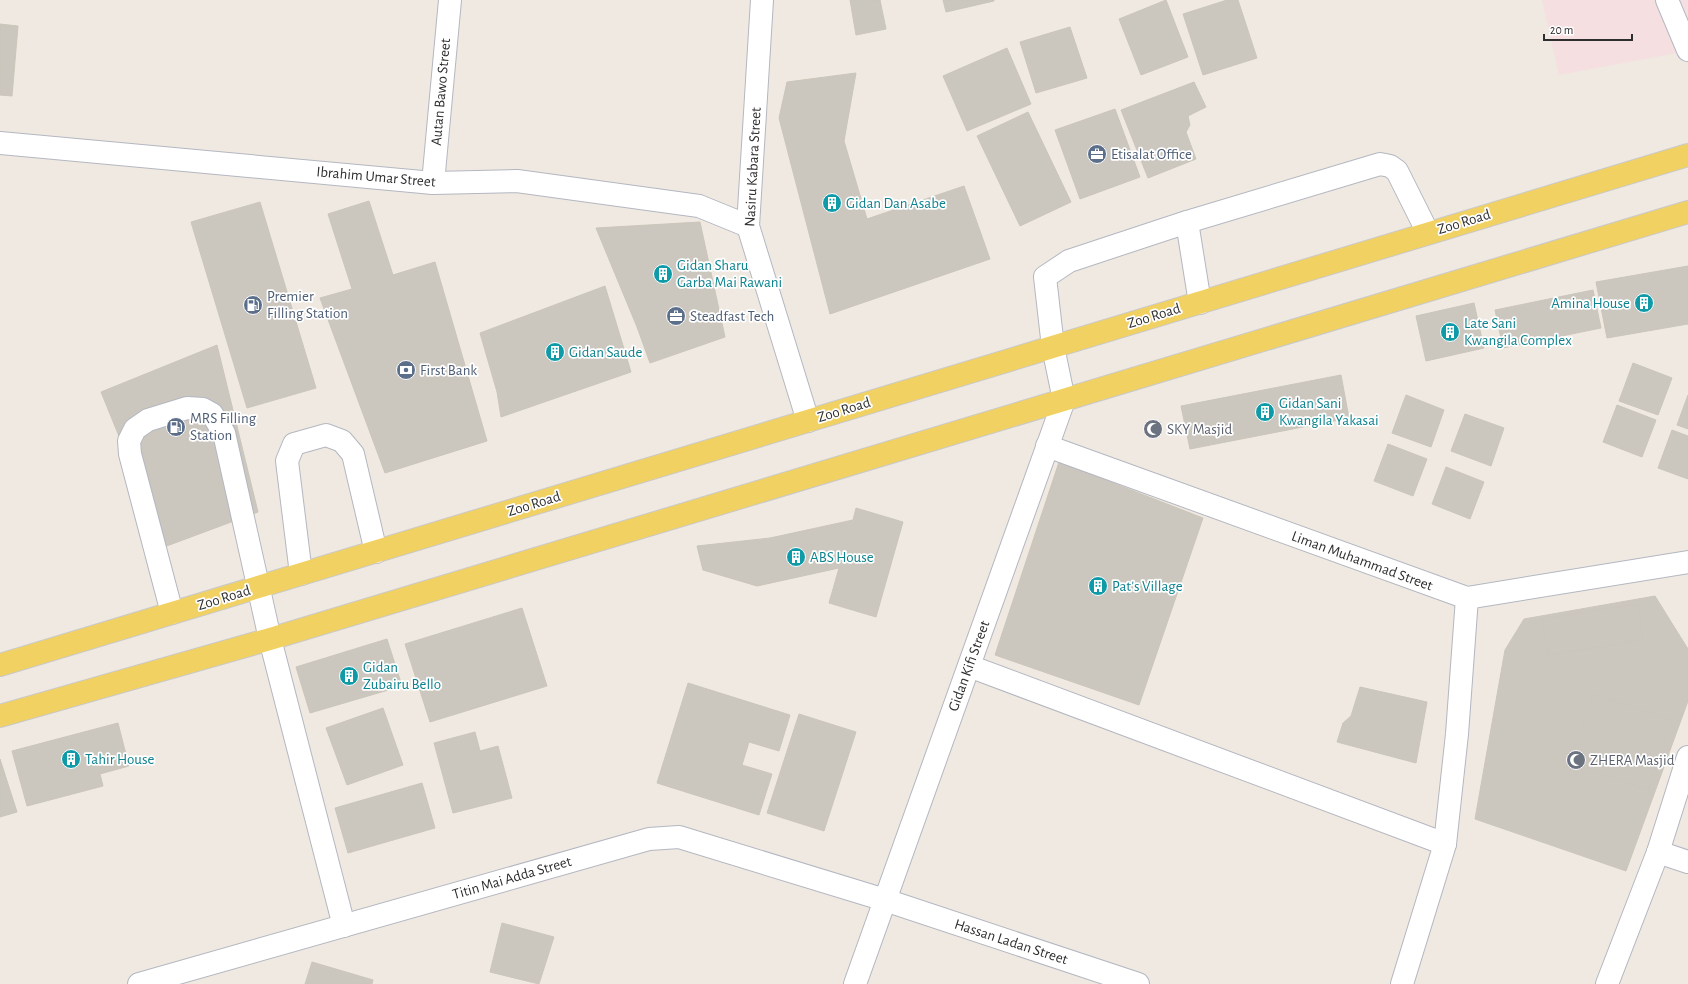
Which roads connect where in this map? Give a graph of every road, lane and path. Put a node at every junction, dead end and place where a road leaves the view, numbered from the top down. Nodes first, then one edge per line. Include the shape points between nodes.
1 (450, 0) edge
2 (762, 0) edge
3 (1667, 0) edge
4 (1688, 50) edge
5 (0, 143) edge
6 (1688, 155) edge
7 (433, 183) junction
8 (1688, 212) edge
9 (1187, 222) junction
10 (748, 226) junction
11 (1428, 234) junction
12 (1200, 303) junction
13 (1052, 347) junction
14 (1064, 400) junction
15 (808, 421) junction
16 (1047, 446) junction
17 (376, 552) junction
18 (1688, 562) edge
19 (301, 574) junction
20 (259, 587) junction
21 (1467, 598) junction
22 (172, 613) junction
23 (270, 639) junction
24 (0, 665) edge
25 (969, 666) junction
26 (0, 716) edge
27 (1688, 757) edge
28 (1445, 844) junction
29 (1658, 852) junction
30 (1688, 862) edge
31 (885, 900) junction
32 (344, 926) junction
33 (138, 984) edge
34 (855, 984) edge
35 (1138, 984) edge
36 (1402, 984) edge
37 (1607, 984) edge

1 - 7 street, Autan Bawo Street
2 - 10 street, Nasiru Kabara Street
3 - 4 street
5 - 7 street, Ibrahim Umar Street
6 - 11 main road, Zoo Road
7 - 10 street, Ibrahim Umar Street via 517,181 667,201 699,206
8 - 14 main road
9 - 11 street via 1380,164 1397,171
9 - 12 street
9 - 13 street via 1069,261 1045,277
10 - 15 street, Nasiru Kabara Street
11 - 12 main road, Zoo Road
12 - 13 main road, Zoo Road
13 - 14 street
13 - 15 main road, Zoo Road
14 - 16 street, Gidan Kifi Street
14 - 23 main road
15 - 17 main road, Zoo Road
16 - 21 street, Liman Muhammad Street
16 - 25 street, Gidan Kifi Street
17 - 19 main road, Zoo Road
17 - 19 street via 353,454 342,441 326,435 294,444 286,461
18 - 21 street, Liman Muhammad Street
19 - 20 main road, Zoo Road
20 - 22 main road, Zoo Road
20 - 22 street via 224,433 212,414 186,408 148,420 135,429 129,440 130,454
20 - 23 street
21 - 28 street via 1457,734
22 - 24 main road, Zoo Road
23 - 26 main road
23 - 32 street
25 - 28 street
25 - 31 street, Gidan Kifi Street
27 - 29 street
28 - 36 street
29 - 30 street
29 - 37 street
31 - 32 street, Titin Mai Adda Street via 679,836 649,839
31 - 34 street, Gidan Kifi Street
31 - 35 street, Hassan Ladan Street
32 - 33 street, Titin Mai Adda Street

